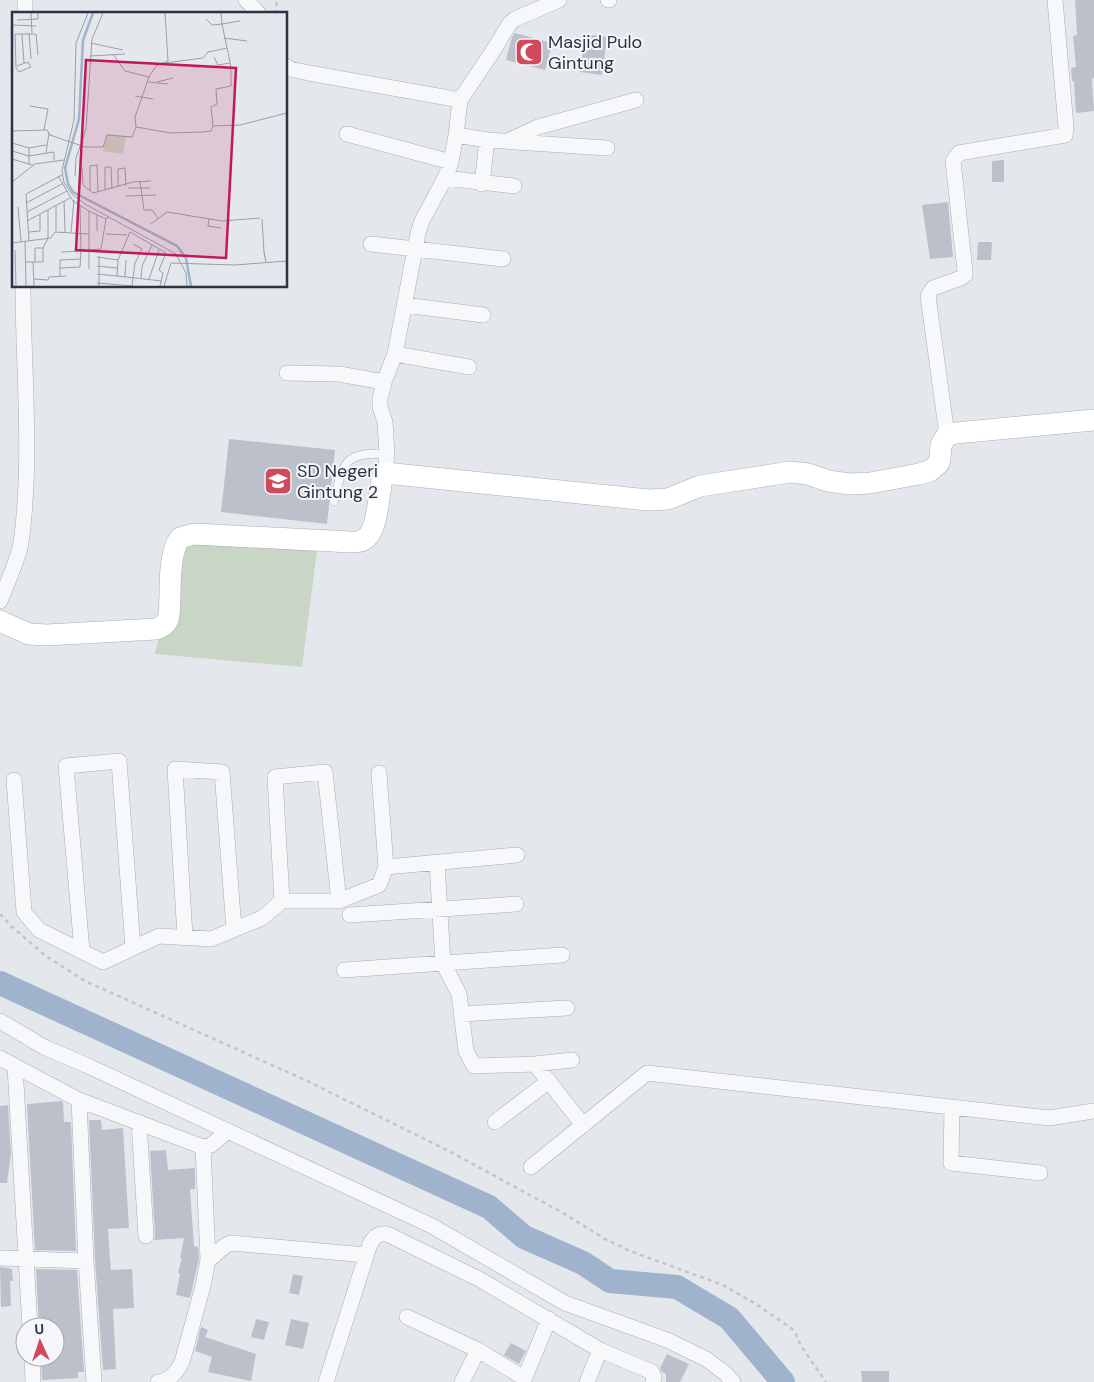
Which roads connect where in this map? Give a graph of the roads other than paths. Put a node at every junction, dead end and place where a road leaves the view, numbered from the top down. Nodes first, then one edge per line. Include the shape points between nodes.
1 (246, 0) edge
2 (559, 0) edge
3 (1055, 0) edge
4 (257, 12) edge
5 (288, 68) edge
6 (460, 100) junction
7 (636, 100) dead end
8 (347, 134) dead end
9 (456, 135) junction
10 (487, 140) junction
11 (509, 140) junction
12 (607, 148) dead end
13 (451, 162) junction
14 (445, 178) junction
15 (482, 184) junction
16 (514, 186) dead end
17 (371, 244) dead end
18 (414, 250) junction
19 (503, 259) dead end
20 (23, 288) edge
21 (405, 305) junction
22 (483, 315) dead end
23 (395, 354) junction
24 (469, 367) dead end
25 (287, 373) dead end
26 (384, 382) junction
27 (1094, 420) edge
28 (947, 434) junction
29 (386, 463) junction
30 (334, 501) dead end
31 (0, 601) edge
32 (0, 621) edge
33 (379, 773) dead end
34 (14, 780) dead end
35 (518, 855) dead end
36 (437, 863) junction
37 (386, 867) junction
38 (282, 901) junction
39 (339, 901) junction
40 (516, 904) dead end
41 (440, 909) junction
42 (350, 915) dead end
43 (234, 929) junction
44 (185, 937) junction
45 (133, 948) junction
46 (82, 951) junction
47 (562, 954) dead end
48 (443, 963) junction
49 (344, 970) dead end
50 (567, 1008) dead end
51 (461, 1014) junction
52 (0, 1021) edge
53 (0, 1058) edge
54 (572, 1060) dead end
55 (535, 1064) junction
56 (15, 1066) junction
57 (549, 1081) junction
58 (79, 1100) junction
59 (952, 1107) junction
60 (1094, 1111) edge
61 (139, 1122) junction
62 (495, 1122) dead end
63 (583, 1125) junction
64 (225, 1134) junction
65 (203, 1147) junction
66 (531, 1167) dead end
67 (1040, 1173) dead end
68 (146, 1236) dead end
69 (366, 1255) junction
70 (0, 1258) edge
71 (26, 1259) junction
72 (208, 1260) junction
73 (86, 1261) junction
74 (29, 1317) edge
75 (407, 1318) dead end
76 (549, 1319) junction
77 (478, 1350) junction
78 (600, 1350) junction
79 (32, 1367) edge
80 (653, 1378) edge
81 (523, 1380) edge
82 (33, 1382) edge
83 (94, 1382) edge
84 (158, 1382) edge
85 (164, 1382) edge
86 (326, 1382) edge
87 (462, 1382) edge
88 (587, 1382) edge
89 (733, 1382) edge

1 - 4 street
2 - 6 street via 510,23
3 - 28 street via 1065,135 959,153 953,161 965,275 933,288 928,296
5 - 6 street
6 - 9 street
7 - 11 street via 538,128
8 - 13 street
9 - 10 street
9 - 13 street
10 - 11 street
10 - 15 street
11 - 12 street
13 - 14 street
14 - 15 street
14 - 18 street via 422,221
15 - 16 street
17 - 18 street
18 - 19 street
18 - 21 street
20 - 31 street via 27,431 24,504 17,558
21 - 22 street
21 - 23 street
23 - 24 street
23 - 26 street
25 - 26 street via 339,374
26 - 29 street via 380,403 385,422
27 - 28 street
28 - 29 street via 941,445 939,463 930,471 919,474 849,484 790,472 700,486 662,500
29 - 30 lane via 373,453 348,460 341,472
29 - 32 street via 373,527 363,540 209,534 180,538 173,558 169,614 166,623 159,628 47,635 29,634
33 - 37 street
34 - 46 street via 24,912 39,930
35 - 36 street
36 - 37 street
36 - 41 street
37 - 39 street via 379,885
38 - 39 street
38 - 39 street via 275,777 325,772
38 - 43 street via 262,918
40 - 41 street
41 - 42 street
41 - 48 street
43 - 44 street via 211,939
43 - 44 street via 222,772 175,769
44 - 45 street via 159,936
45 - 46 street via 103,962
45 - 46 street via 119,761 66,766
47 - 48 street
48 - 49 street
48 - 51 street via 459,994
50 - 51 street
51 - 55 street via 466,1051 474,1066
52 - 64 street via 44,1047
53 - 56 street
54 - 55 street
55 - 57 street
56 - 58 street
56 - 71 street
57 - 62 street
57 - 63 street
58 - 61 street
58 - 73 street
59 - 60 street via 1048,1118
59 - 63 street via 647,1073
59 - 67 street via 951,1163
61 - 65 street
61 - 68 street
63 - 66 street
64 - 65 street
64 - 89 street via 432,1226 565,1303 667,1340 706,1359
65 - 72 street
69 - 72 street via 231,1243
69 - 76 street via 374,1238 387,1234 479,1279
69 - 86 street
70 - 71 street
71 - 73 street
71 - 74 street
72 - 85 street via 182,1362
73 - 83 street
75 - 77 street
76 - 78 street
76 - 81 street
77 - 81 street
77 - 87 street
78 - 80 street via 652,1372
78 - 88 street
79 - 82 street
84 - 85 street

